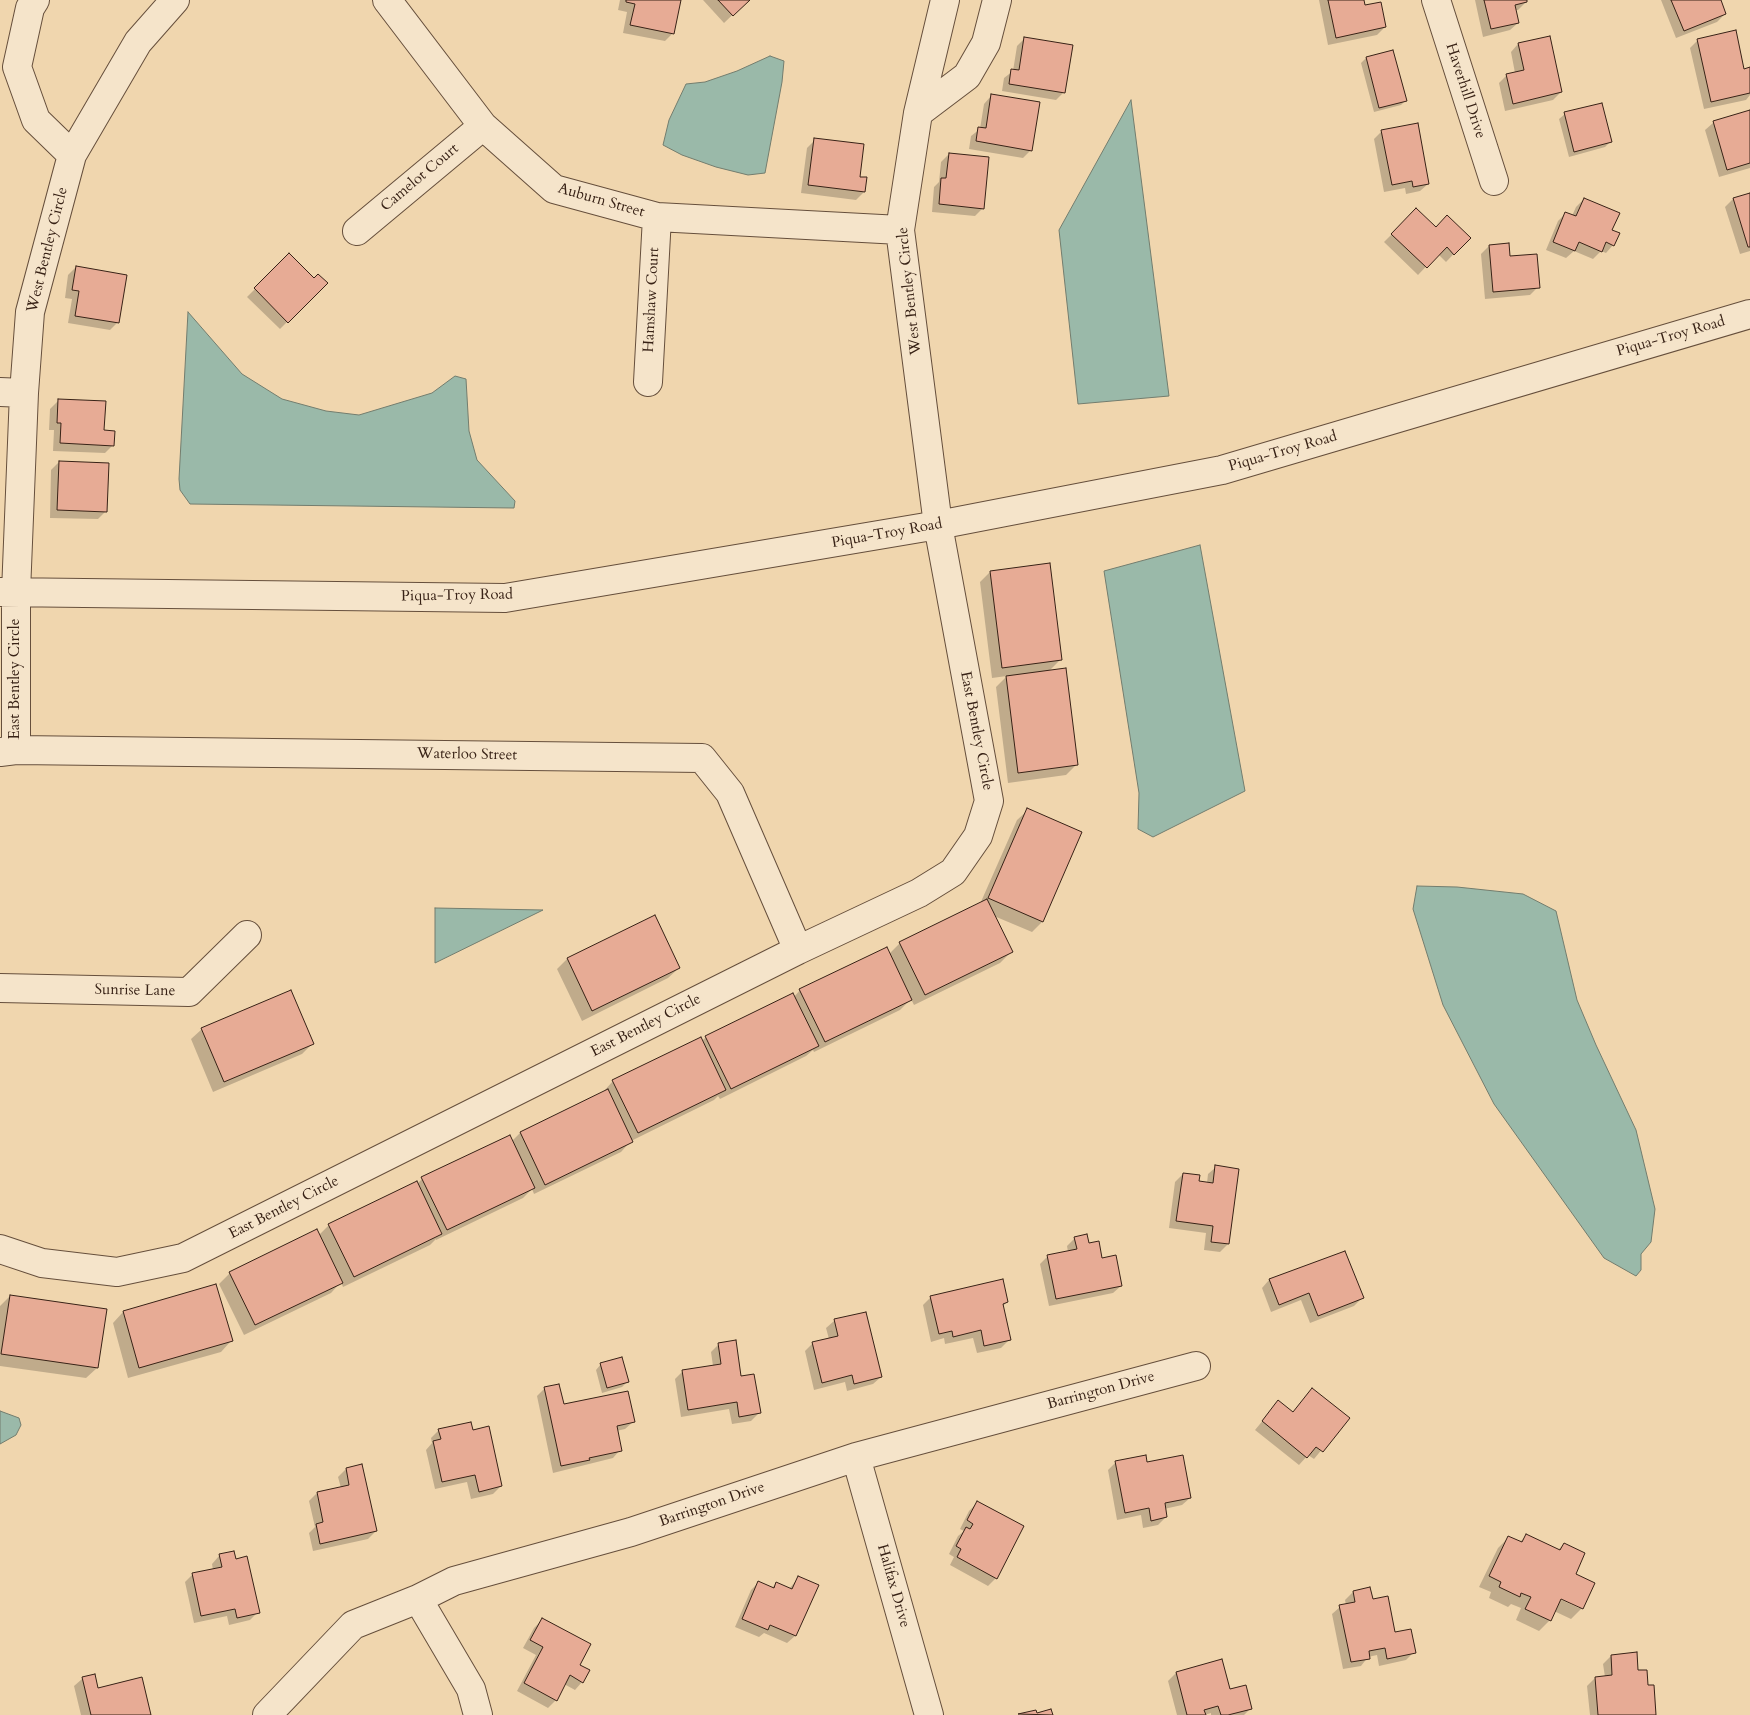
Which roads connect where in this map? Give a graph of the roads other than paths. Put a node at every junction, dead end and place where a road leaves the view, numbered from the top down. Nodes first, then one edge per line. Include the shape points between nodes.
1 (35, 0) edge
2 (175, 0) edge
3 (387, 0) edge
4 (945, 0) edge
5 (996, 0) edge
6 (1436, 0) edge
7 (918, 113) junction
8 (483, 126) junction
9 (72, 156) junction
10 (1494, 181) dead end
11 (657, 217) junction
12 (900, 230) junction
13 (357, 231) dead end
14 (1750, 314) edge
15 (648, 382) dead end
16 (12, 393) edge
17 (938, 525) junction
18 (8, 592) edge
19 (8, 751) edge
20 (247, 935) dead end
21 (798, 950) junction
22 (0, 988) edge
23 (0, 1249) edge
24 (1196, 1366) dead end
25 (856, 1457) junction
26 (418, 1599) junction
27 (267, 1715) edge
28 (478, 1715) edge
29 (929, 1715) edge

1 - 9 street via 30,8 17,67 36,120
2 - 9 street, West Bentley Circle via 138,42
3 - 8 street, Auburn Street
4 - 7 street, West Bentley Circle
5 - 7 street via 986,43 967,76
6 - 10 street, Haverhill Drive
7 - 12 street, West Bentley Circle
8 - 11 street, Auburn Street via 554,189
8 - 13 street, Camelot Court
9 - 16 street, West Bentley Circle
11 - 12 street, Auburn Street
11 - 15 street, Hamshaw Court
12 - 17 street, West Bentley Circle
14 - 17 street, Piqua-Troy Road via 1222,470
16 - 18 street, West Bentley Circle
17 - 18 street, Piqua-Troy Road via 505,598
17 - 21 street, East Bentley Circle via 989,801 978,836 953,872 919,893
18 - 19 street, East Bentley Circle
19 - 21 street, Waterloo Street via 702,758 730,793
20 - 22 street, Sunrise Lane via 189,992
21 - 23 street, East Bentley Circle via 183,1258 117,1272 42,1263
24 - 25 street, Barrington Drive
25 - 26 street, Barrington Drive via 631,1532 454,1581
25 - 29 street, Halifax Drive
26 - 27 street, Barrington Drive via 353,1625
26 - 28 street via 471,1689

